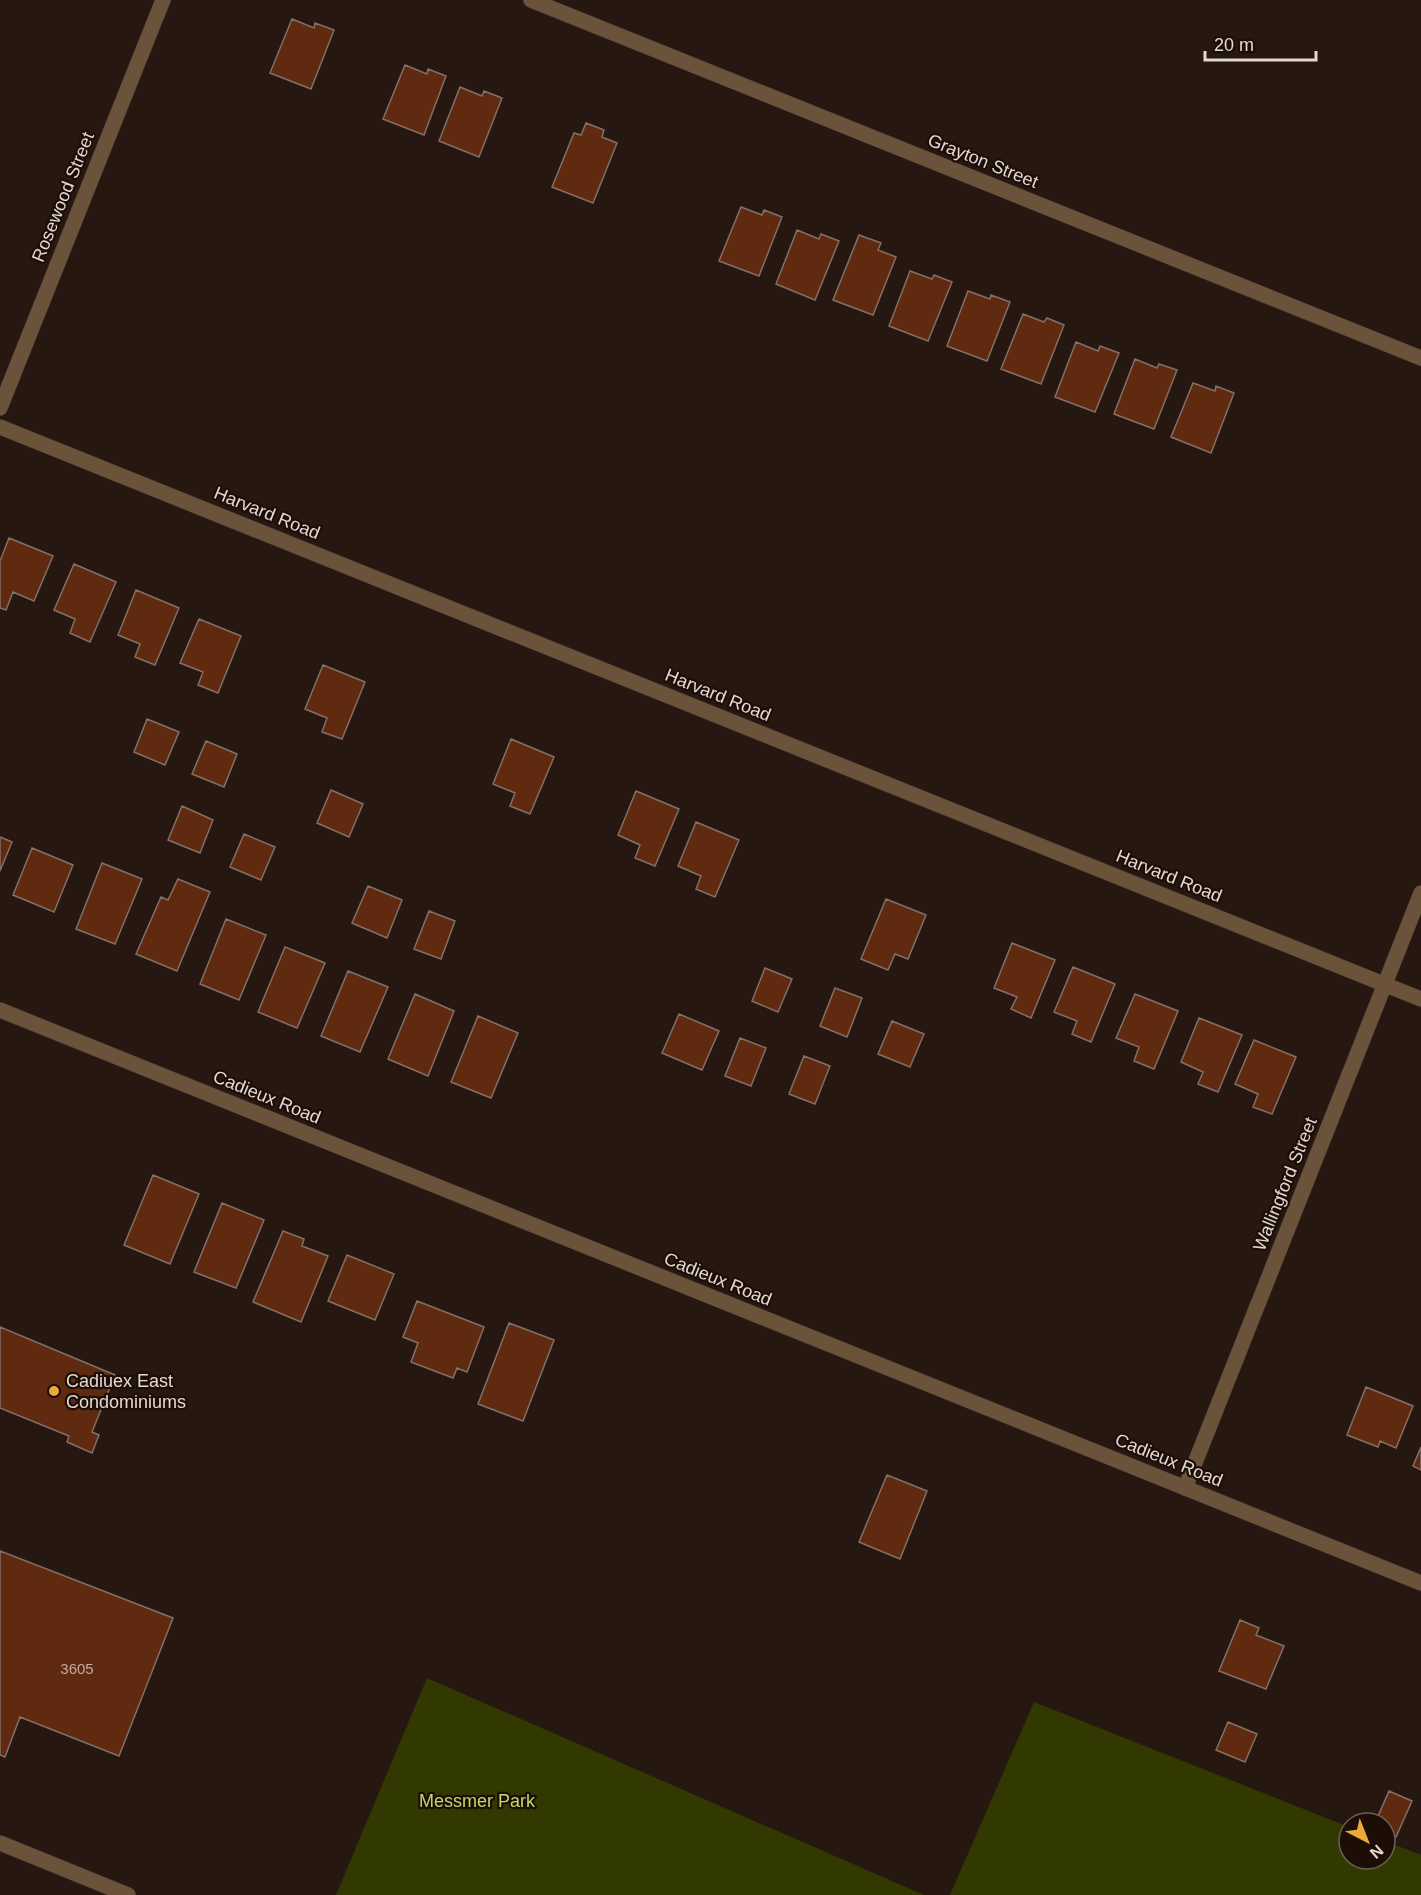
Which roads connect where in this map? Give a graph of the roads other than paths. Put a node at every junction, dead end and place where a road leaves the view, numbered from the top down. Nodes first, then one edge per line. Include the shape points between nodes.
1 (163, 0) edge
2 (531, 0) edge
3 (1421, 358) edge
4 (0, 408) edge
5 (0, 427) edge
6 (1421, 894) edge
7 (1385, 984) junction
8 (1421, 999) edge
9 (0, 1011) edge
10 (1185, 1488) junction
11 (1421, 1583) edge
12 (0, 1843) edge
13 (128, 1895) edge

1 - 4 street, Rosewood Street
2 - 3 street, Grayton Street
5 - 7 street, Harvard Road
6 - 7 street, Wallingford Street
7 - 8 street, Harvard Road
7 - 10 street, Wallingford Street
9 - 10 street, Cadieux Road
10 - 11 street, Cadieux Road
12 - 13 street

